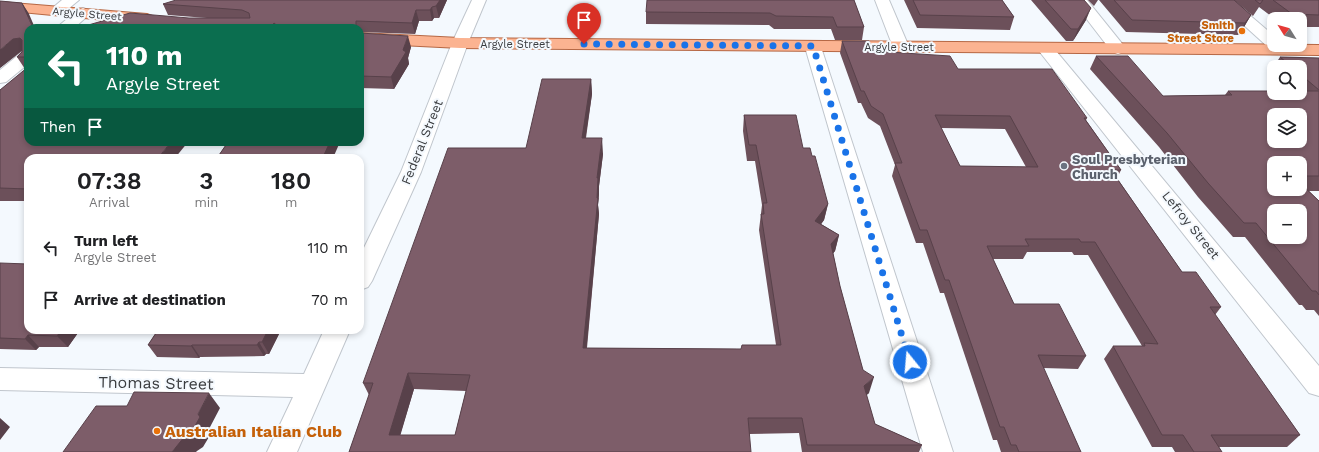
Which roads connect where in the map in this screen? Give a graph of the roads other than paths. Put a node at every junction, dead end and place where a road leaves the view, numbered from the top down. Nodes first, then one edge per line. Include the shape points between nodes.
1 (72, 0) edge
2 (479, 0) edge
3 (882, 0) edge
4 (1079, 0) edge
5 (1224, 0) edge
6 (0, 6) edge
7 (57, 11) junction
8 (84, 13) junction
9 (161, 20) edge
10 (69, 24) edge
11 (364, 38) edge
12 (1267, 38) edge
13 (460, 43) junction
14 (813, 46) junction
15 (1267, 46) edge
16 (901, 47) junction
17 (1046, 48) junction
18 (1118, 49) junction
19 (1307, 49) edge
20 (1319, 50) edge
21 (24, 59) edge
22 (0, 78) edge
23 (364, 272) edge
24 (335, 334) edge
25 (0, 379) edge
26 (311, 386) junction
27 (1319, 386) edge
28 (282, 452) edge
29 (938, 452) edge

1 - 7 street
2 - 13 street, Federal Street
3 - 16 street
4 - 18 street
5 - 12 street
6 - 7 main road, Argyle Street
7 - 8 main road, Argyle Street
8 - 9 main road, Argyle Street
8 - 10 street
11 - 13 main road, Argyle Street
13 - 14 main road, Argyle Street
13 - 23 street, Federal Street via 411,172
14 - 16 main road, Argyle Street
14 - 29 street
15 - 18 main road, Argyle Street
16 - 17 main road, Argyle Street
17 - 18 main road, Argyle Street
17 - 27 street, Lefroy Street
19 - 20 main road, Argyle Street
21 - 22 street
24 - 26 street
25 - 26 street, Thomas Street
26 - 28 street

